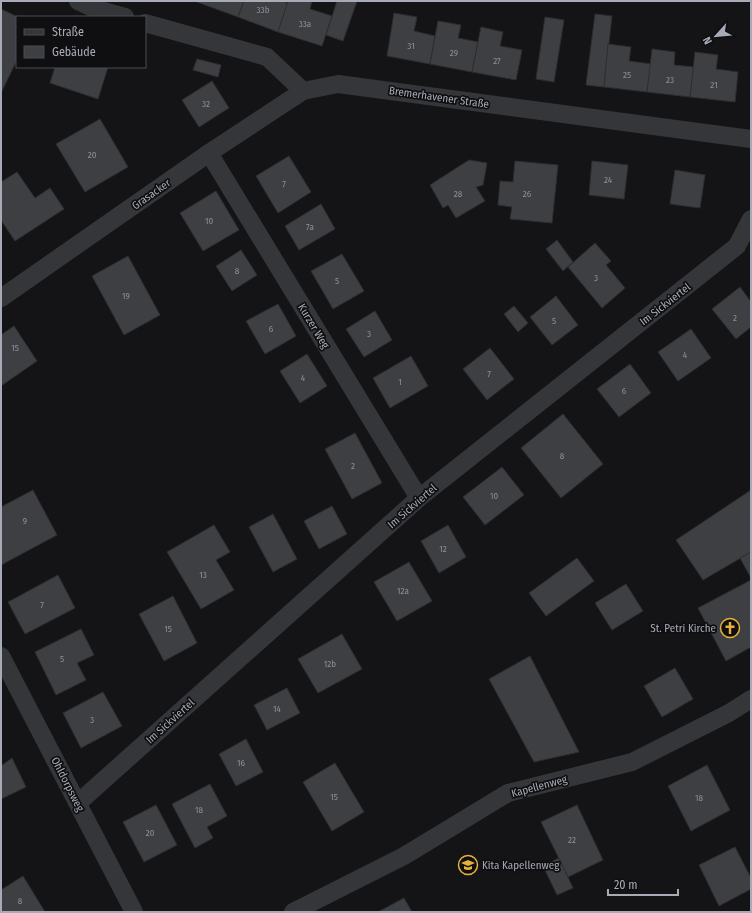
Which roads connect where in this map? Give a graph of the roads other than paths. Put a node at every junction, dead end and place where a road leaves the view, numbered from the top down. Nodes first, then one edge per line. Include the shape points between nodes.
1 (78, 1) edge
2 (121, 16) edge
3 (146, 23) edge
4 (303, 91) junction
5 (751, 139) edge
6 (209, 153) junction
7 (751, 219) edge
8 (1, 298) edge
9 (419, 498) junction
10 (1, 656) edge
11 (751, 699) edge
12 (78, 803) junction
13 (134, 912) edge
14 (293, 912) edge

1 - 2 street
3 - 4 street via 267,57
4 - 5 street, Bremerhavener Straße via 338,84
4 - 6 street, Grasacker
6 - 8 street, Grasacker
6 - 9 street, Kurzer Weg
7 - 9 street, Im Sickviertel via 737,246
9 - 12 street, Im Sickviertel
10 - 12 street, Ohldorpsweg
11 - 14 street, Kapellenweg via 729,713 632,762 508,793 404,856
12 - 13 street, Ohldorpsweg

